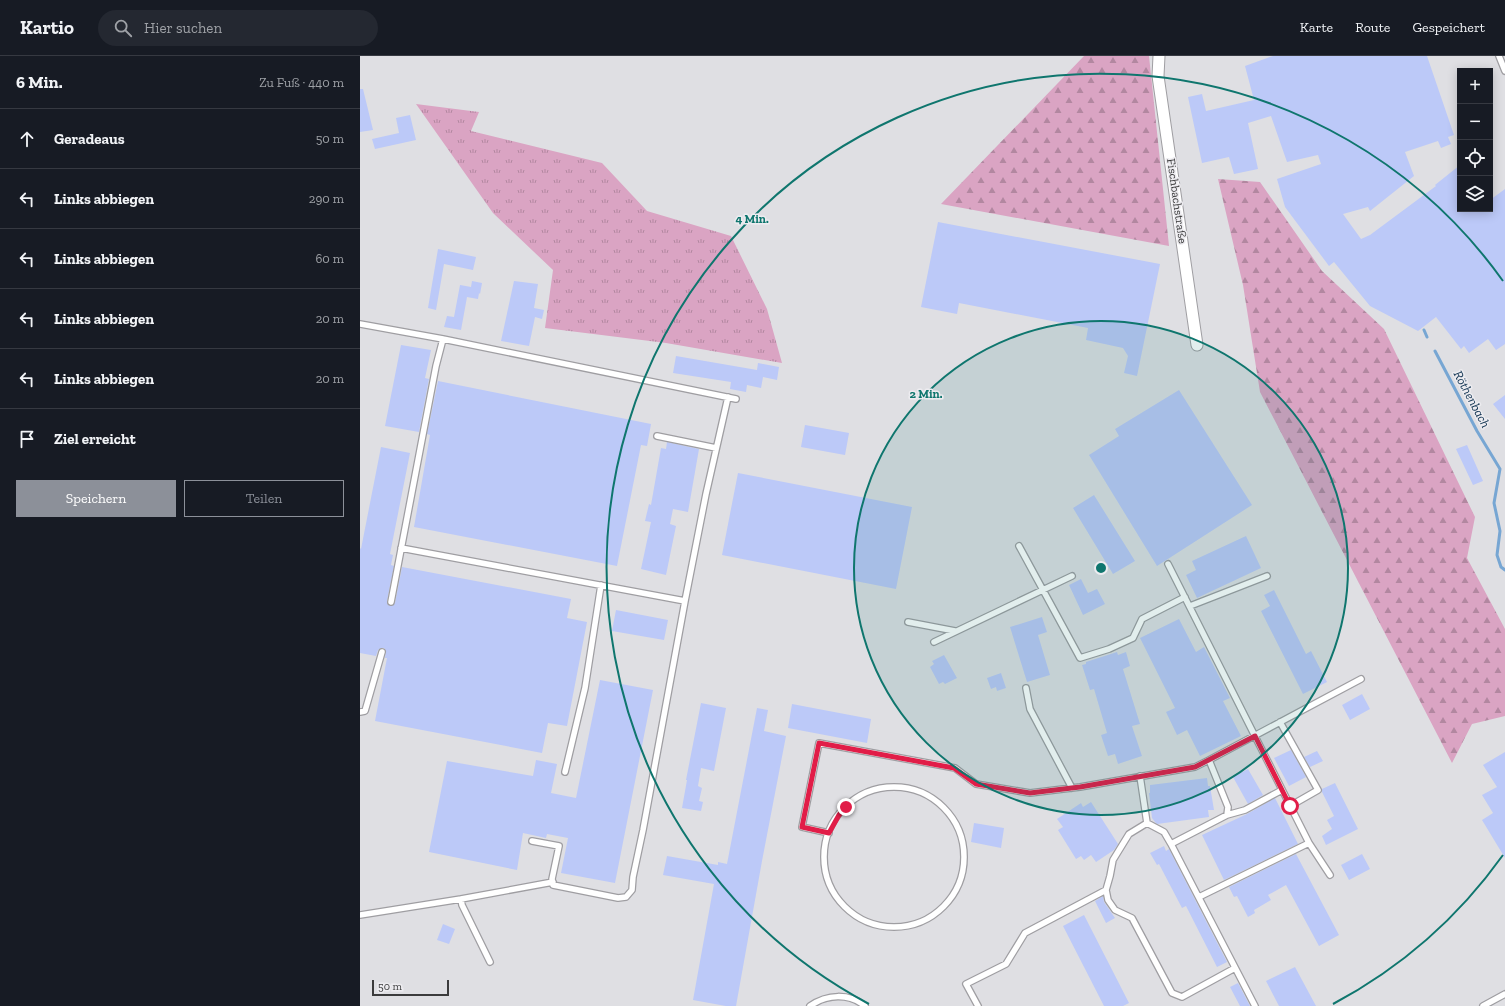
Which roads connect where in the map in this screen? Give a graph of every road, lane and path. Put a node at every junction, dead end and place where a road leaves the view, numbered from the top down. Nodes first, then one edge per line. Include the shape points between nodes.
1 (1159, 56) edge
2 (1500, 56) edge
3 (1505, 71) edge
4 (360, 324) edge
5 (443, 339) junction
6 (1197, 345) dead end
7 (728, 397) junction
8 (736, 399) dead end
9 (657, 436) dead end
10 (716, 448) junction
11 (1019, 546) dead end
12 (401, 548) junction
13 (1168, 564) dead end
14 (1072, 576) dead end
15 (1267, 576) dead end
16 (601, 585) junction
17 (1043, 590) junction
18 (1185, 597) junction
19 (685, 601) junction
20 (391, 602) dead end
21 (1190, 606) junction
22 (908, 622) dead end
23 (956, 631) junction
24 (934, 642) dead end
25 (382, 652) dead end
26 (1361, 679) dead end
27 (1026, 688) dead end
28 (360, 712) edge
29 (1280, 722) junction
30 (1255, 736) junction
31 (1209, 760) junction
32 (565, 772) dead end
33 (1140, 776) junction
34 (1072, 788) junction
35 (1282, 790) junction
36 (1290, 806) junction
37 (1227, 815) junction
38 (1147, 823) junction
39 (829, 833) junction
40 (532, 841) dead end
41 (1171, 844) junction
42 (1309, 844) junction
43 (1330, 875) dead end
44 (553, 882) junction
45 (1106, 890) junction
46 (1199, 896) junction
47 (461, 899) junction
48 (360, 915) edge
49 (490, 962) dead end
50 (1235, 968) junction
51 (1505, 994) edge
52 (810, 1006) edge
53 (865, 1006) edge
54 (978, 1006) edge
55 (1255, 1006) edge
56 (1483, 1006) edge

1 - 6 street, Fischbachstraße via 1158,76
2 - 3 lane
4 - 5 lane
5 - 7 lane
5 - 12 lane
7 - 8 lane
7 - 10 lane
9 - 10 lane
10 - 19 lane
11 - 17 lane
12 - 16 lane
12 - 20 lane
13 - 18 lane
14 - 17 lane
15 - 21 lane
16 - 19 lane
16 - 32 lane via 584,688
17 - 18 lane via 1080,658 1109,650 1133,638 1142,619
17 - 23 lane
18 - 21 lane
19 - 44 lane via 632,890 626,896 618,898 553,885
21 - 30 lane
22 - 23 lane
23 - 24 lane
25 - 28 lane via 365,711
26 - 29 lane
27 - 34 lane via 1030,709
29 - 30 lane
29 - 36 lane via 1318,790
30 - 31 lane
30 - 35 lane
31 - 33 lane via 1195,767
31 - 37 lane via 1228,807
33 - 34 lane
33 - 38 lane
34 - 39 lane via 1030,793 976,784 954,768 819,743 802,827
35 - 36 lane
35 - 37 lane via 1245,810
36 - 42 lane
37 - 41 lane
38 - 41 lane via 1164,832
38 - 45 lane via 1129,834 1113,860
39 - 39 lane via 824,853 830,884 848,909 870,922 896,926 926,919 950,899 960,881 964,850 959,830 944,808 923,793 892,787 862,795 839,815
40 - 44 lane via 559,846
41 - 46 lane
42 - 43 lane
42 - 46 lane
44 - 47 lane
45 - 50 lane via 1108,900 1115,910 1132,918 1172,993 1182,997
45 - 54 lane via 1025,933 1006,964 966,984
46 - 50 lane
47 - 48 lane
47 - 49 lane
50 - 55 lane
51 - 56 lane
52 - 53 lane via 822,999 838,997 854,1000

